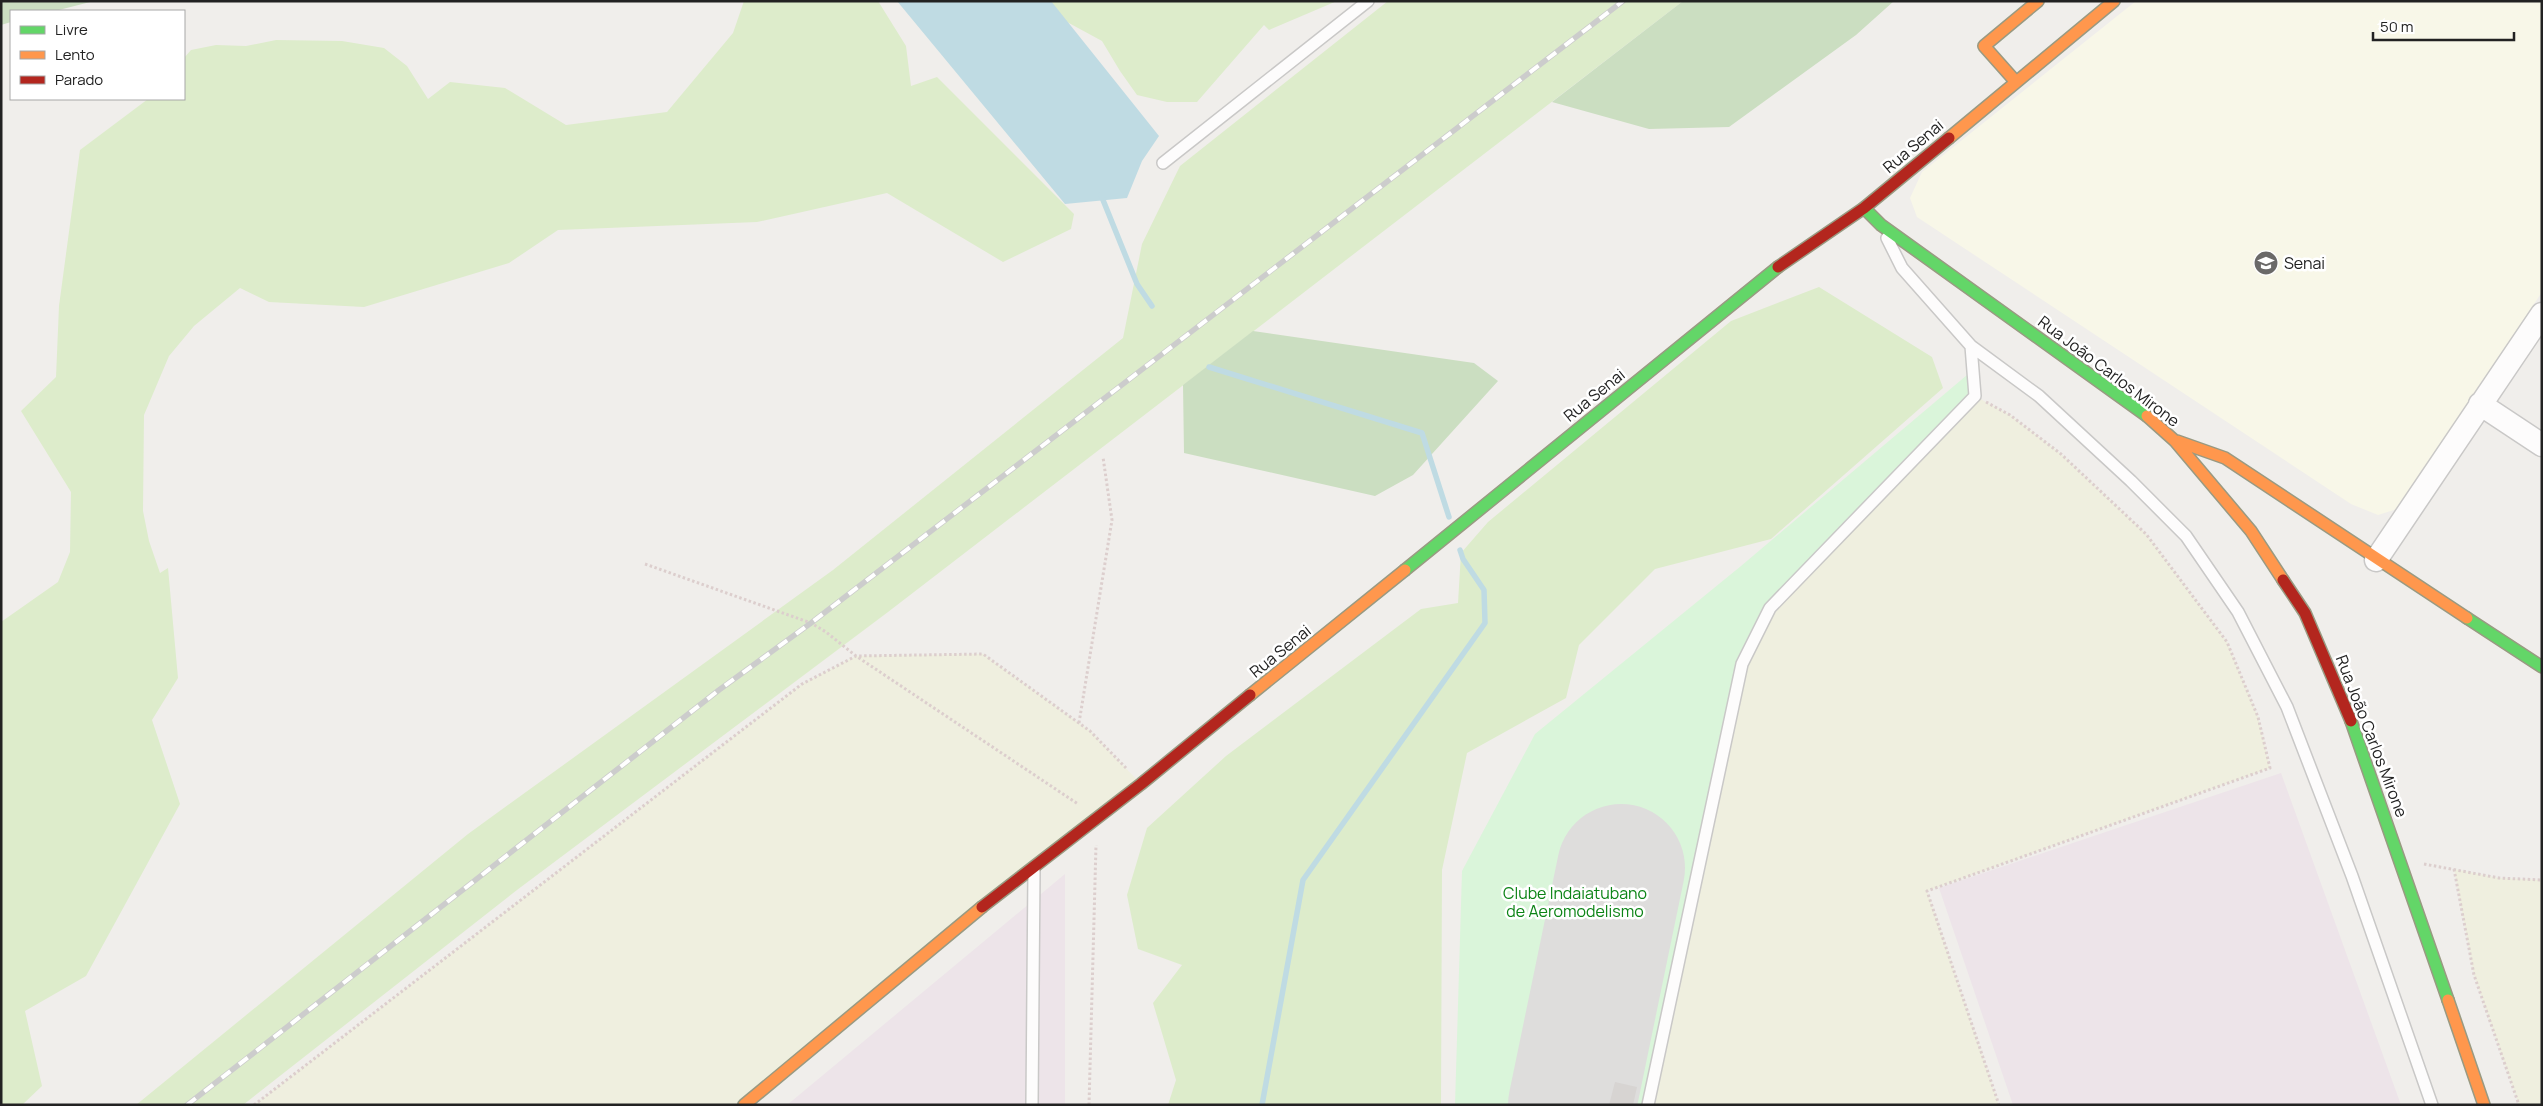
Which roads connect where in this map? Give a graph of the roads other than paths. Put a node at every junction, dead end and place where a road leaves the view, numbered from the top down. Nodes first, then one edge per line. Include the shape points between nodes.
1 (1368, 1) edge
2 (2038, 1) edge
3 (2114, 1) edge
4 (2016, 82) junction
5 (1163, 163) dead end
6 (1864, 208) junction
7 (1881, 225) junction
8 (2542, 314) edge
9 (1971, 346) junction
10 (2480, 404) junction
11 (2175, 441) junction
12 (2542, 445) edge
13 (2376, 560) junction
14 (2542, 667) edge
15 (1034, 868) junction
16 (744, 1105) edge
17 (1032, 1105) edge
18 (1648, 1105) edge
19 (2432, 1105) edge
20 (2484, 1105) edge

1 - 5 lane
2 - 4 street via 1984,46
3 - 4 street, Rua Senai
4 - 6 street, Rua Senai
6 - 7 street, Rua João Carlos Mirone
6 - 15 street, Rua Senai via 1763,278
7 - 9 lane via 1902,268
7 - 11 street, Rua João Carlos Mirone via 2154,421
8 - 10 street
9 - 18 lane via 1974,396 1770,608 1742,664
9 - 19 lane via 2039,396 2131,481 2186,536 2238,612 2287,707 2352,876
10 - 12 street
10 - 13 street
11 - 13 street via 2225,458
11 - 20 street, Rua João Carlos Mirone via 2251,531 2305,613 2349,714
13 - 14 street
15 - 16 street, Rua Senai
15 - 17 lane

